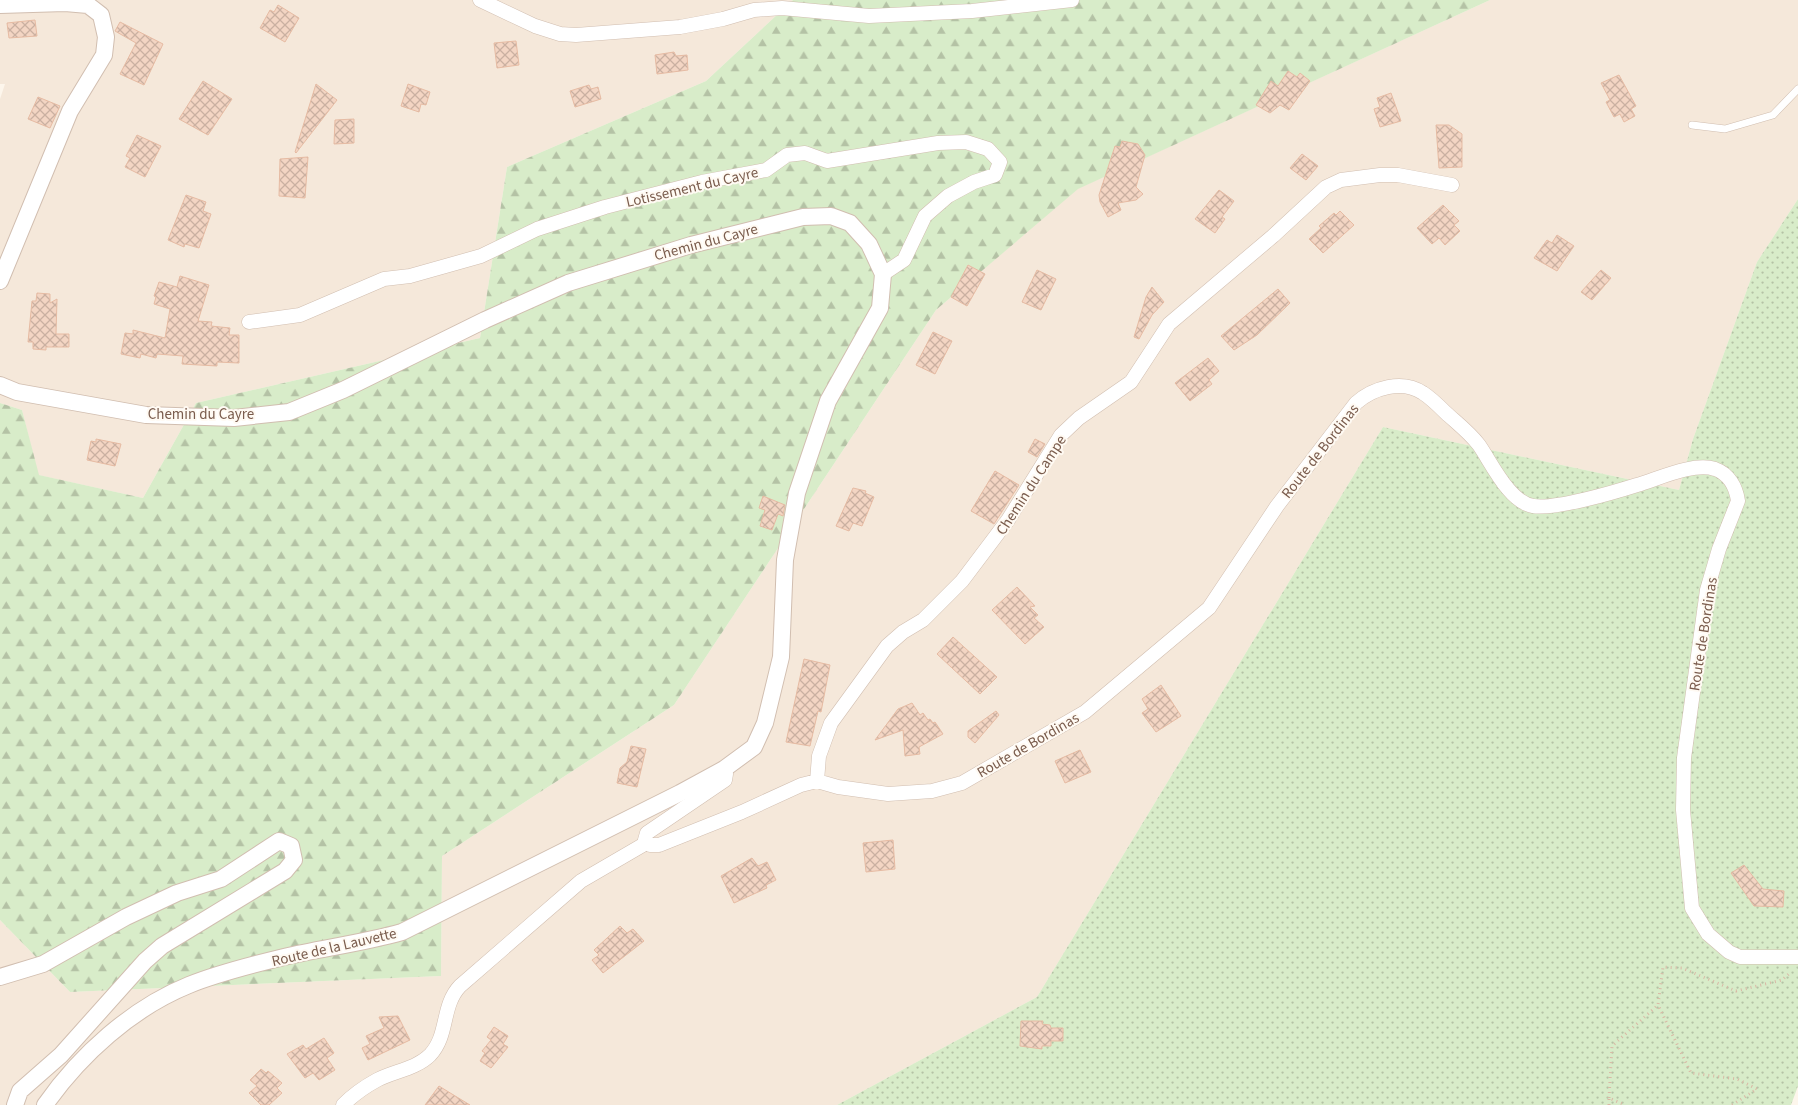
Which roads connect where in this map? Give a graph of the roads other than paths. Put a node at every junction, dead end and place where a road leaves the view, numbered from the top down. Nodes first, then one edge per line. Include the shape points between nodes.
1 (480, 0) edge
2 (1072, 0) edge
3 (0, 5) edge
4 (1798, 88) edge
5 (1692, 125) dead end
6 (1452, 185) dead end
7 (883, 274) junction
8 (0, 281) edge
9 (249, 322) dead end
10 (0, 385) edge
11 (724, 769) junction
12 (818, 781) junction
13 (648, 842) junction
14 (1798, 958) edge
15 (0, 977) edge
16 (15, 1105) edge
17 (45, 1105) edge
18 (343, 1105) edge

1 - 2 street via 535,26 576,35 680,27 754,10 782,8 869,16 972,11
3 - 8 street via 88,5 101,15 106,37 104,55 70,111
4 - 5 lane via 1773,115 1725,129
6 - 12 street, Chemin du Campe via 1380,174 1341,180 1326,186 1273,236 1169,324 1131,382 1079,418 1061,435 1008,520 962,581 923,620 887,646 831,723 819,756
7 - 9 street, Lotissement du Cayre via 904,260 926,216 948,196 995,175 1000,162 988,149 966,142 938,143 827,161 805,153 787,155 766,170 702,182 605,207 537,229 481,256 410,276 384,279 300,315
7 - 10 street, Chemin du Cayre via 869,244 850,223 832,216 803,217 691,245 568,283 343,390 289,412 234,418 146,415 16,392
7 - 11 street via 880,308 828,402 797,493 785,560 781,657 765,722 754,747
11 - 13 street via 725,780 647,833
11 - 17 street, Route de la Lauvette via 402,932 282,958 189,985 154,1004 103,1040
12 - 13 street via 801,785 659,845
12 - 14 street, Route de Bordinas via 888,794 932,791 970,779 1085,712 1209,608 1277,506 1356,403 1379,389 1412,388 1422,392 1469,433 1504,483 1529,505 1556,505 1689,470 1713,469 1723,473 1731,482 1738,501 1707,590 1684,758 1683,810 1692,908 1708,934 1740,957
13 - 18 street via 581,881 460,986 448,1003 440,1043 429,1056 378,1080
15 - 16 street via 43,964 126,917 177,893 221,879 279,841 291,846 294,860 285,870 162,946 145,961 61,1055 20,1091

